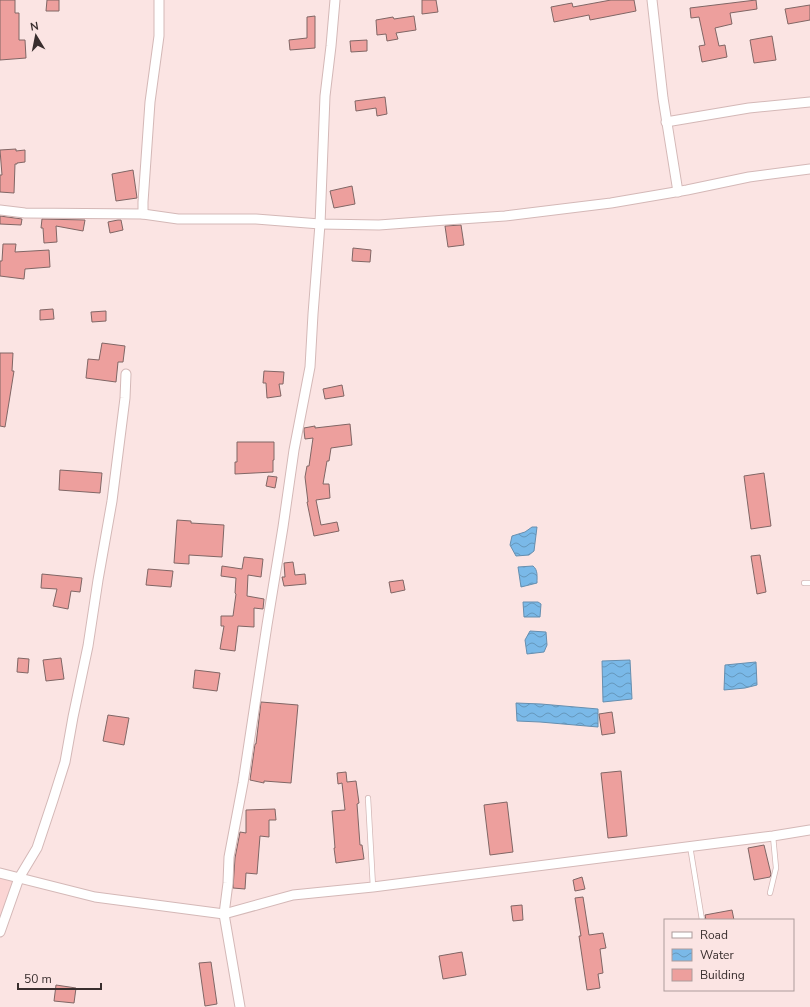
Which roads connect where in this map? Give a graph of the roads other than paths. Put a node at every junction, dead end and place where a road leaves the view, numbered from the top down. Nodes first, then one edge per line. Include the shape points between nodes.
1 (159, 0) edge
2 (334, 0) edge
3 (652, 0) edge
4 (810, 102) edge
5 (666, 122) junction
6 (810, 169) edge
7 (678, 192) junction
8 (0, 210) edge
9 (143, 214) junction
10 (320, 224) junction
11 (126, 374) dead end
12 (368, 798) dead end
13 (810, 830) edge
14 (773, 836) junction
15 (690, 846) junction
16 (0, 873) edge
17 (19, 878) junction
18 (372, 887) junction
19 (770, 894) dead end
20 (224, 914) junction
21 (702, 919) edge
22 (0, 932) edge
23 (240, 1007) edge

1 - 9 street
2 - 10 street
3 - 5 street
4 - 5 street via 749,108
5 - 7 street
6 - 7 street via 749,177
7 - 10 street via 505,216 379,225
8 - 9 street via 25,214
9 - 10 street via 178,219 256,219
10 - 20 street via 310,367 294,450 243,783 229,857
11 - 17 street via 112,501 88,646 64,762 36,848
12 - 18 lane
13 - 14 street
14 - 15 street
14 - 19 lane via 776,868
15 - 18 street
15 - 21 lane
16 - 17 street
17 - 20 street via 95,897
17 - 22 street
18 - 20 street via 293,895
20 - 23 street

